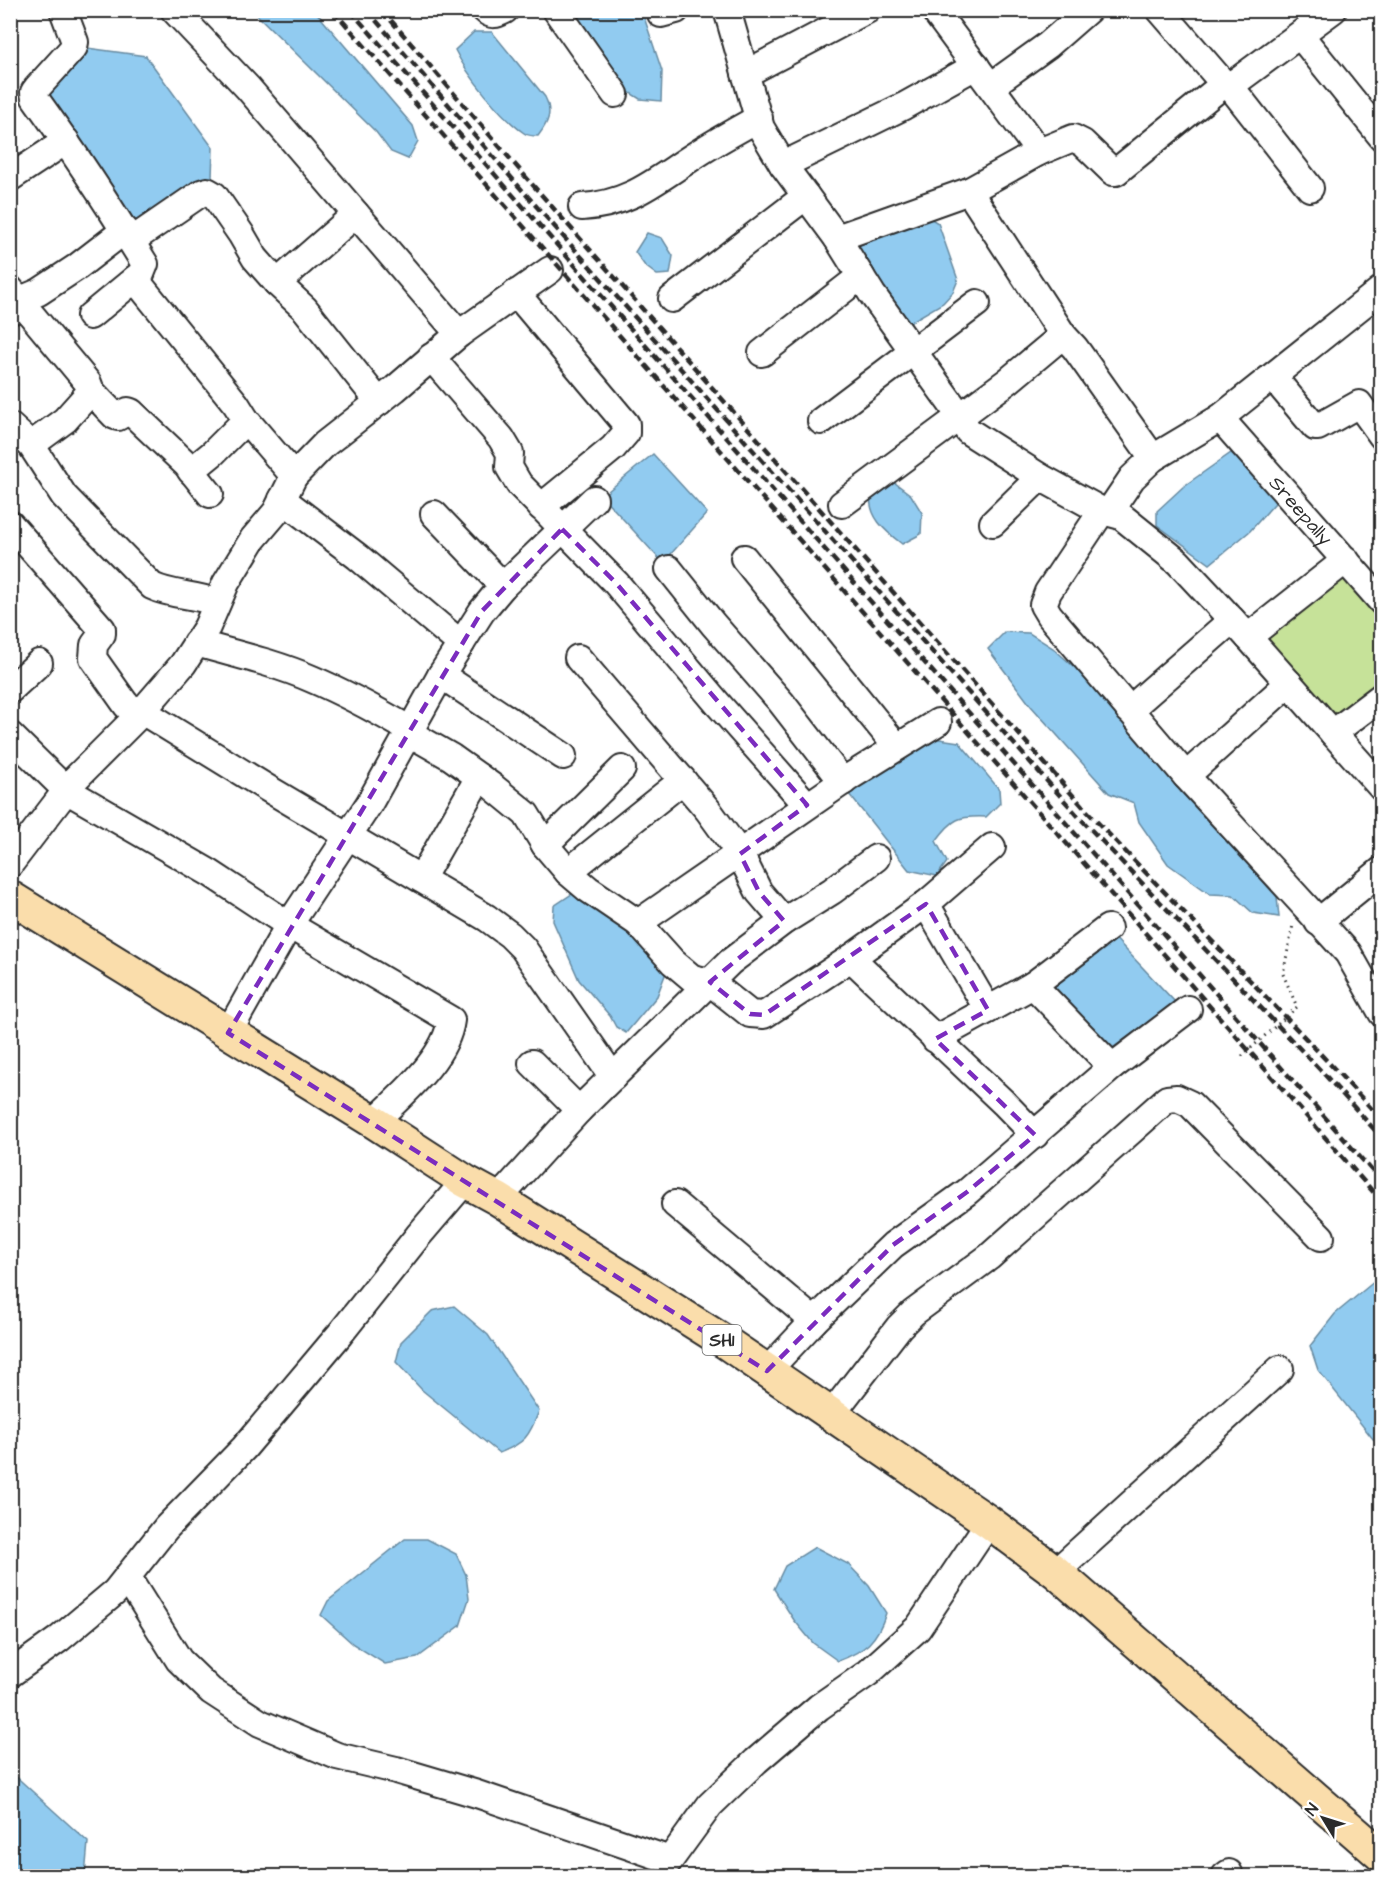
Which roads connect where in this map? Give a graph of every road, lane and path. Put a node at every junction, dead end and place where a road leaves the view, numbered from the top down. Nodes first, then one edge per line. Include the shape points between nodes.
1 (63, 10) edge
2 (174, 10) edge
3 (485, 10) edge
4 (505, 10) edge
5 (556, 10) edge
6 (727, 10) edge
7 (867, 10) edge
8 (934, 10) edge
9 (1088, 10) edge
10 (1160, 10) edge
11 (1333, 10) edge
12 (1300, 35) junction
13 (745, 74) junction
14 (983, 76) junction
15 (1227, 85) junction
16 (615, 94) dead end
17 (759, 118) junction
18 (1382, 137) edge
19 (66, 141) junction
20 (1039, 152) junction
21 (783, 165) junction
22 (10, 178) edge
23 (1310, 188) dead end
24 (969, 190) junction
25 (806, 196) junction
26 (582, 207) dead end
27 (356, 214) junction
28 (128, 236) junction
29 (837, 238) junction
30 (550, 270) dead end
31 (861, 276) junction
32 (135, 279) junction
33 (277, 283) junction
34 (1382, 289) edge
35 (516, 293) junction
36 (672, 299) dead end
37 (14, 300) edge
38 (977, 303) dead end
39 (90, 316) dead end
40 (459, 334) junction
41 (1063, 335) junction
42 (913, 351) junction
43 (762, 353) dead end
44 (431, 357) junction
45 (1273, 376) junction
46 (91, 391) junction
47 (379, 402) junction
48 (960, 416) junction
49 (1220, 418) junction
50 (246, 420) junction
51 (821, 422) dead end
52 (1378, 424) edge
53 (10, 426) edge
54 (31, 445) junction
55 (1153, 458) junction
56 (191, 471) junction
57 (294, 476) junction
58 (1040, 477) junction
59 (210, 494) dead end
60 (282, 499) junction
61 (594, 499) dead end
62 (842, 504) dead end
63 (541, 507) junction
64 (1106, 512) junction
65 (434, 514) dead end
66 (10, 524) edge
67 (993, 524) dead end
68 (562, 529) junction
69 (744, 558) dead end
70 (1346, 560) junction
71 (669, 569) dead end
72 (503, 586) junction
73 (217, 603) junction
74 (1382, 603) edge
75 (1240, 629) junction
76 (196, 643) junction
77 (461, 644) junction
78 (578, 658) dead end
79 (39, 663) dead end
80 (441, 675) junction
81 (1289, 683) junction
82 (10, 690) edge
83 (1382, 696) edge
84 (1129, 710) junction
85 (142, 711) junction
86 (938, 722) dead end
87 (409, 733) junction
88 (1333, 733) junction
89 (10, 735) edge
90 (897, 747) junction
91 (563, 756) dead end
92 (622, 769) dead end
93 (1186, 776) junction
94 (479, 777) junction
95 (683, 780) junction
96 (843, 782) junction
97 (1382, 788) edge
98 (66, 790) junction
99 (807, 805) junction
100 (349, 836) junction
101 (545, 845) junction
102 (992, 847) dead end
103 (740, 854) junction
104 (876, 858) dead end
105 (10, 864) edge
106 (1382, 870) edge
107 (568, 872) junction
108 (421, 879) junction
109 (10, 897) edge
110 (926, 904) junction
111 (1311, 915) junction
112 (784, 921) junction
113 (638, 924) junction
114 (289, 925) junction
115 (1108, 928) dead end
116 (851, 958) junction
117 (710, 982) junction
118 (1033, 985) junction
119 (1188, 1009) dead end
120 (988, 1010) junction
121 (1382, 1013) edge
122 (228, 1033) junction
123 (935, 1039) junction
124 (1242, 1056) dead end
125 (532, 1062) dead end
126 (1112, 1067) junction
127 (613, 1077) junction
128 (579, 1110) junction
129 (374, 1122) junction
130 (1035, 1135) junction
131 (465, 1181) junction
132 (498, 1199) junction
133 (675, 1204) dead end
134 (1321, 1237) dead end
135 (813, 1321) junction
136 (1280, 1370) dead end
137 (767, 1371) junction
138 (831, 1415) junction
139 (989, 1522) junction
140 (1056, 1572) junction
141 (127, 1577) junction
142 (10, 1674) edge
143 (1382, 1856) edge
144 (670, 1868) edge

1 - 19 street via 74,47 34,92
2 - 27 street via 248,88
3 - 4 street via 496,15
5 - 16 street
6 - 13 street
7 - 13 street
8 - 14 street
9 - 14 street via 1048,45
10 - 15 street
11 - 12 street
12 - 15 street
12 - 18 street
13 - 17 street
14 - 20 street
14 - 21 street via 904,106
15 - 20 street via 1114,172 1073,138
15 - 23 street
17 - 21 street
17 - 26 street via 694,155 647,188 603,206
19 - 22 street
19 - 28 street
20 - 24 street
21 - 25 street
24 - 29 street
24 - 41 street
25 - 29 street
25 - 36 street
27 - 33 street
27 - 40 street
28 - 32 street via 145,264
28 - 33 street via 207,191 214,195 255,258
28 - 37 street via 39,292
29 - 31 street
30 - 35 street
31 - 42 street
31 - 43 street
32 - 39 street
32 - 50 street
33 - 47 street via 305,309
34 - 45 street
35 - 40 street
35 - 63 street via 626,424 626,434 613,448
37 - 46 street
38 - 42 street
40 - 44 street
41 - 48 street
41 - 55 street
42 - 48 street
42 - 51 street
44 - 47 street
44 - 63 street via 501,438 510,453 508,467
45 - 49 street
45 - 52 street via 1315,427 1359,404
46 - 54 street via 65,420
46 - 56 street via 116,416 131,412
47 - 57 street via 325,444
48 - 58 street via 968,431
48 - 62 street
49 - 55 street
49 - 70 street, Sreepally
50 - 56 street
50 - 57 street
53 - 54 street
54 - 73 street via 64,496 152,586 163,592
55 - 64 street
56 - 59 street
57 - 60 street
58 - 64 street
58 - 67 street
60 - 73 street via 253,539
60 - 77 street
61 - 68 street
63 - 68 street
64 - 75 street via 1125,519 1178,562
64 - 84 street via 1048,592 1043,605
65 - 72 street
66 - 85 street via 102,629 93,658 127,705
68 - 72 street
68 - 99 street via 616,584
69 - 90 street
70 - 74 street, Sreepally
70 - 75 street
71 - 96 street
72 - 77 street
73 - 76 street
75 - 81 street
75 - 84 street
76 - 85 street
76 - 87 street via 310,678 349,695 407,728
77 - 80 street
78 - 95 street
79 - 82 street
80 - 87 street
80 - 91 street
81 - 88 street
81 - 93 street
83 - 88 street
84 - 93 street
85 - 98 street
85 - 100 street
86 - 90 street
87 - 94 street
87 - 100 street
88 - 97 street
89 - 98 street
90 - 96 street
92 - 101 street
93 - 111 street
94 - 101 street via 526,814
94 - 108 street
95 - 103 street
95 - 107 street
96 - 99 street
98 - 105 street
98 - 114 street via 210,873
99 - 103 street
100 - 108 street
100 - 114 street
101 - 107 street
102 - 110 street
103 - 112 street via 759,892
103 - 113 street
104 - 112 street
106 - 111 street
107 - 113 street
108 - 127 street via 510,935 545,977
109 - 122 main road, SH1
110 - 116 street
110 - 120 street
111 - 121 street via 1348,953
111 - 124 path via 1292,927 1283,974 1297,1007
112 - 117 street via 729,962
113 - 117 street via 692,978
114 - 122 street
114 - 129 street via 451,1020 450,1032 437,1056
115 - 118 street
116 - 117 street via 764,1015 750,1014
116 - 123 street
117 - 127 street
118 - 120 street
118 - 126 street
119 - 126 street
120 - 123 street
122 - 129 main road, SH1
123 - 130 street
125 - 128 street
126 - 130 street
127 - 128 street
128 - 132 street
129 - 131 main road, SH1
130 - 135 street via 967,1192 893,1245
131 - 132 main road, SH1
131 - 141 street via 244,1448 166,1528
132 - 137 main road, SH1
133 - 135 street
134 - 138 street via 1190,1104 1177,1098 1167,1099 989,1257 906,1320
135 - 137 street
136 - 140 street
137 - 138 main road, SH1
138 - 139 main road, SH1
139 - 140 main road, SH1
139 - 144 street via 918,1628 868,1673 819,1707 710,1805
140 - 143 main road, SH1
141 - 142 street via 59,1639
141 - 144 street via 179,1660 211,1691 260,1723 336,1756 477,1794

